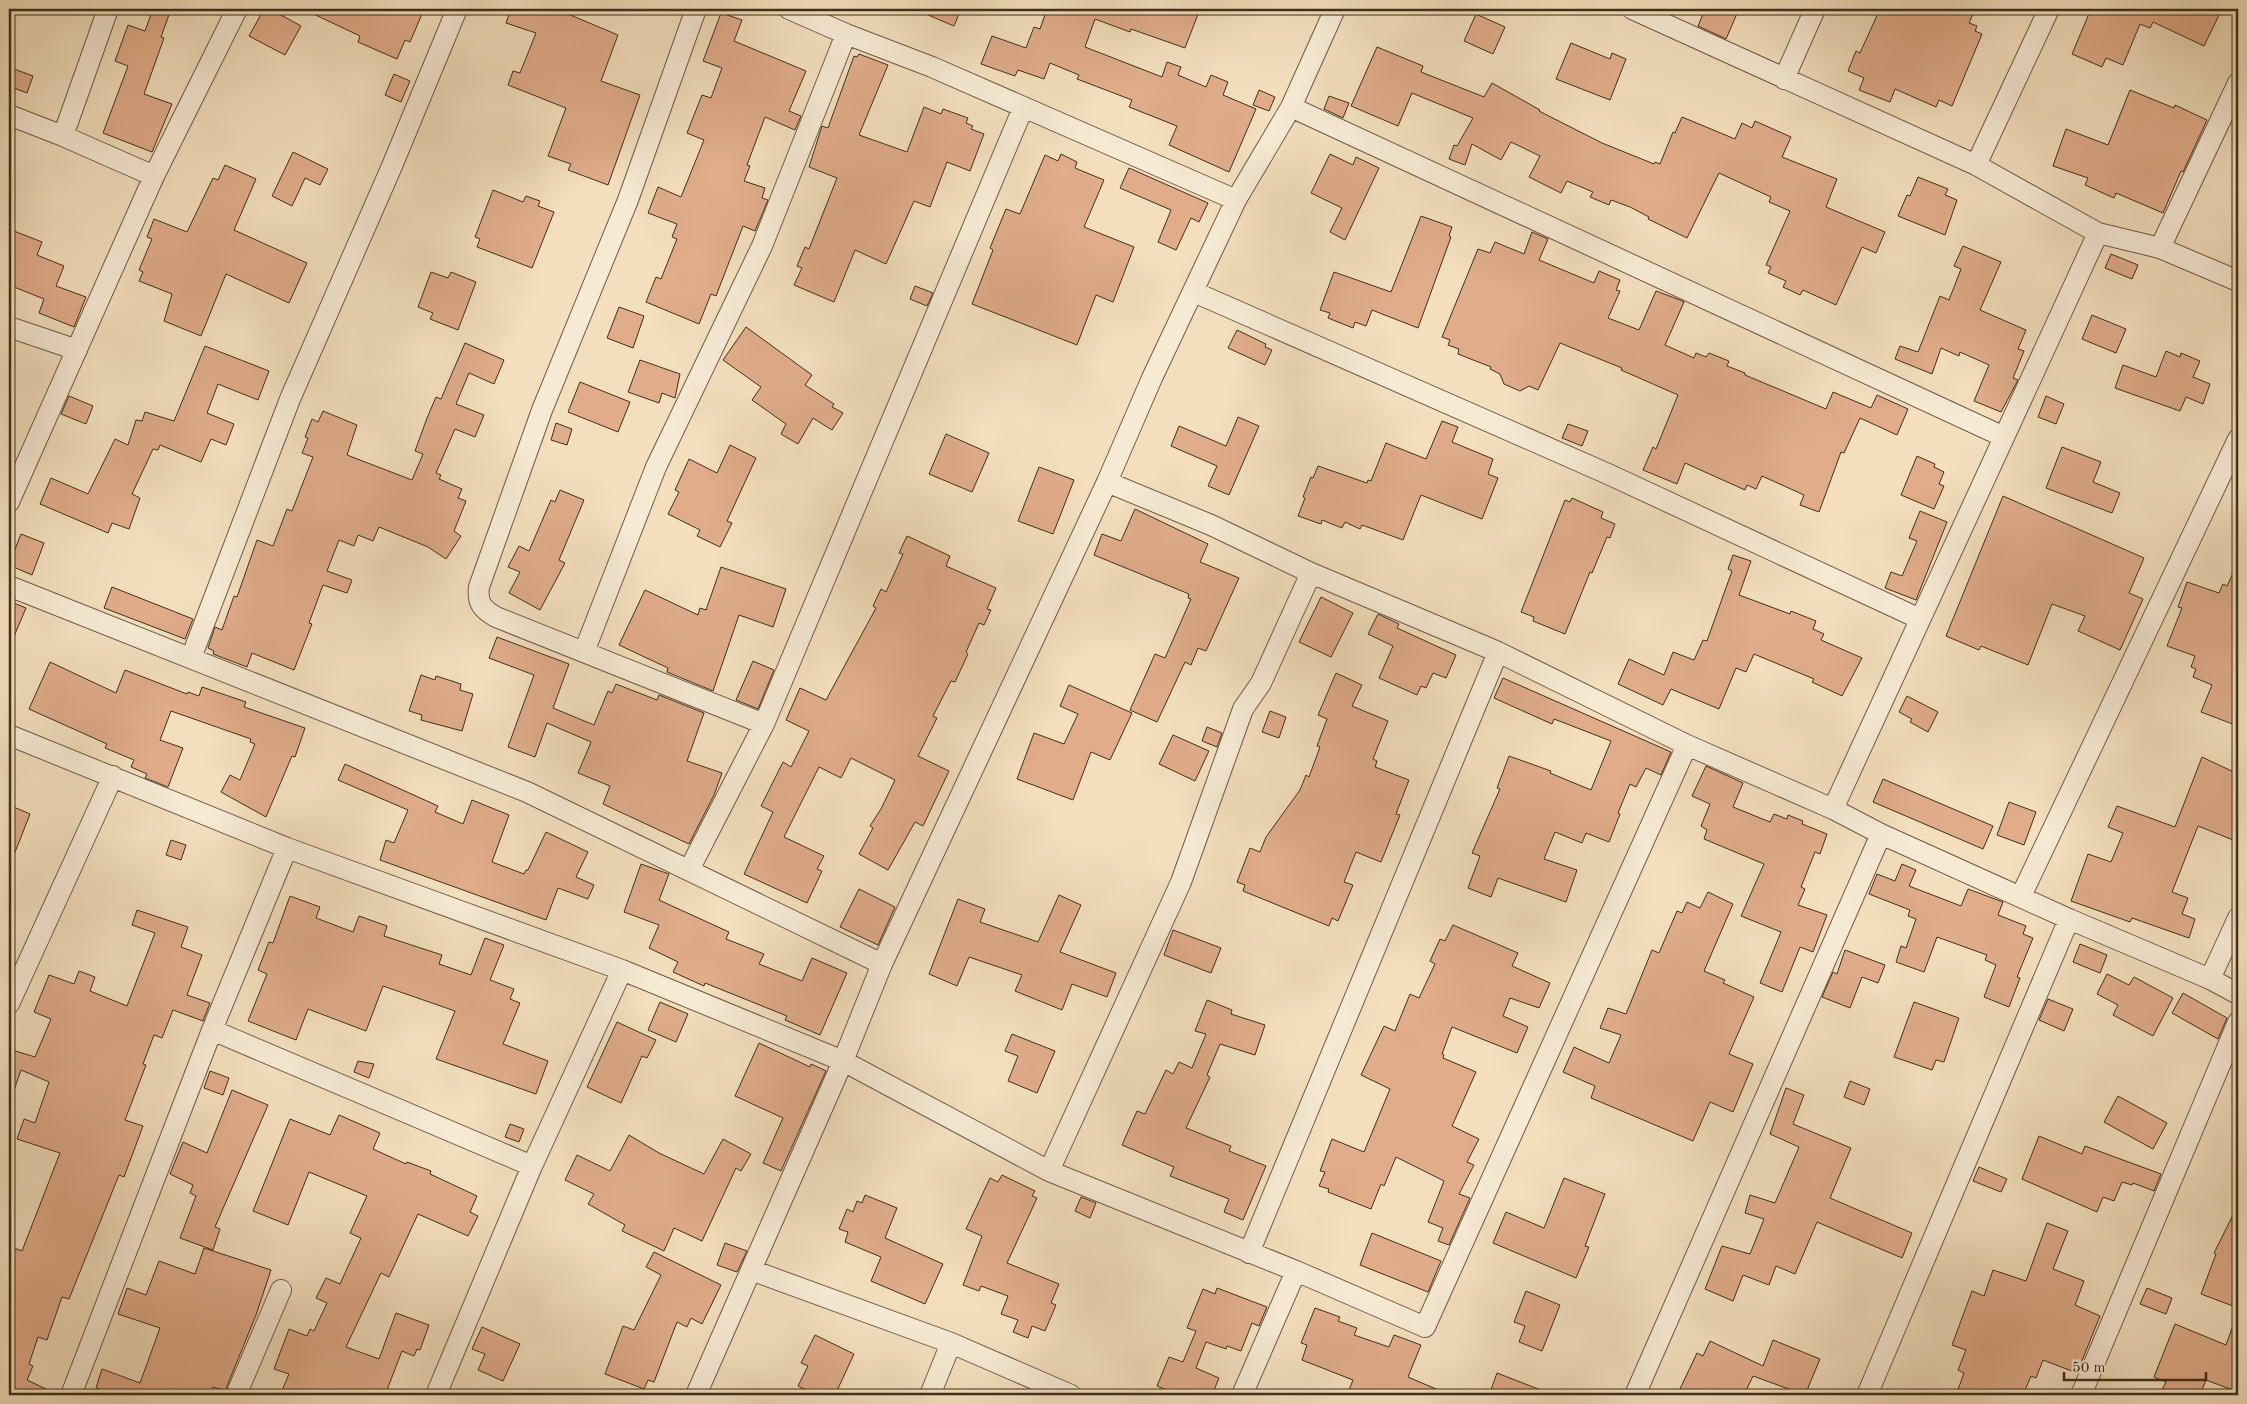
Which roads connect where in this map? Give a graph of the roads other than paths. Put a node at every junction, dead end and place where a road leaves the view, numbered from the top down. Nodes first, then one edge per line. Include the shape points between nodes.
1 (108, 9) edge
2 (237, 9) edge
3 (457, 9) edge
4 (696, 9) edge
5 (789, 9) edge
6 (1335, 9) edge
7 (1632, 9) edge
8 (1816, 9) edge
9 (2049, 9) edge
10 (846, 34) junction
11 (1784, 78) junction
12 (2238, 83) edge
13 (1291, 107) junction
14 (1023, 108) junction
15 (9, 115) edge
16 (62, 136) junction
17 (1976, 165) junction
18 (154, 176) junction
19 (1236, 200) junction
20 (2098, 234) junction
21 (2160, 248) junction
22 (2238, 281) edge
23 (1194, 292) junction
24 (9, 327) edge
25 (77, 350) junction
26 (2004, 437) junction
27 (2238, 439) edge
28 (1108, 482) junction
29 (9, 502) edge
30 (1311, 574) junction
31 (9, 586) edge
32 (1920, 619) junction
33 (584, 652) junction
34 (1498, 652) junction
35 (190, 658) junction
36 (764, 724) junction
37 (9, 735) edge
38 (1686, 745) junction
39 (112, 776) junction
40 (1833, 809) junction
41 (1881, 834) junction
42 (287, 848) junction
43 (689, 870) junction
44 (2021, 896) junction
45 (2238, 918) edge
46 (2069, 919) junction
47 (882, 964) junction
48 (622, 970) junction
49 (2210, 979) junction
50 (2238, 994) edge
51 (9, 1004) edge
52 (2238, 1022) edge
53 (212, 1030) junction
54 (844, 1060) junction
55 (532, 1166) junction
56 (1049, 1171) junction
57 (1249, 1253) junction
58 (751, 1270) junction
59 (1296, 1271) junction
60 (281, 1290) dead end
61 (951, 1344) junction
62 (71, 1395) edge
63 (236, 1395) edge
64 (436, 1395) edge
65 (696, 1395) edge
66 (930, 1395) edge
67 (1072, 1395) edge
68 (1242, 1395) edge
69 (1635, 1395) edge
70 (1867, 1395) edge
71 (2081, 1395) edge

1 - 16 street
2 - 18 street
3 - 35 street via 290,399
4 - 33 street via 628,200 542,410 479,588 478,599 488,612
5 - 10 street
6 - 13 street
7 - 11 street
8 - 11 street
9 - 17 street
10 - 14 street via 932,67
10 - 33 street via 762,246 656,467
11 - 17 street
12 - 21 street
13 - 19 street
13 - 26 street
14 - 19 street
14 - 36 street
15 - 16 street
16 - 18 street
17 - 20 street
18 - 25 street
19 - 23 street
20 - 21 street
20 - 26 street
21 - 22 street
23 - 28 street via 1152,378
23 - 32 street via 1608,474
24 - 25 street
25 - 29 street
26 - 32 street
27 - 44 street
28 - 30 street via 1211,525
28 - 47 street
30 - 34 street
30 - 56 street via 1261,683 1243,709 1181,882
31 - 35 street
32 - 40 street
33 - 36 street
34 - 38 street
34 - 57 street
35 - 43 street via 527,792
36 - 43 street
37 - 39 street
38 - 40 street
38 - 59 street via 1425,1328
39 - 42 street
39 - 51 street
40 - 41 street
41 - 44 street
41 - 69 street
42 - 48 street
42 - 53 street
43 - 47 street
44 - 46 street
45 - 49 street
46 - 49 street
46 - 70 street
47 - 54 street
48 - 54 street
48 - 55 street
49 - 50 street
52 - 71 street
53 - 55 street
53 - 62 street
54 - 56 street
54 - 58 street
55 - 64 street
56 - 57 street
57 - 59 street
58 - 61 street
58 - 65 street
59 - 68 street
60 - 63 street
61 - 66 street
61 - 67 street

